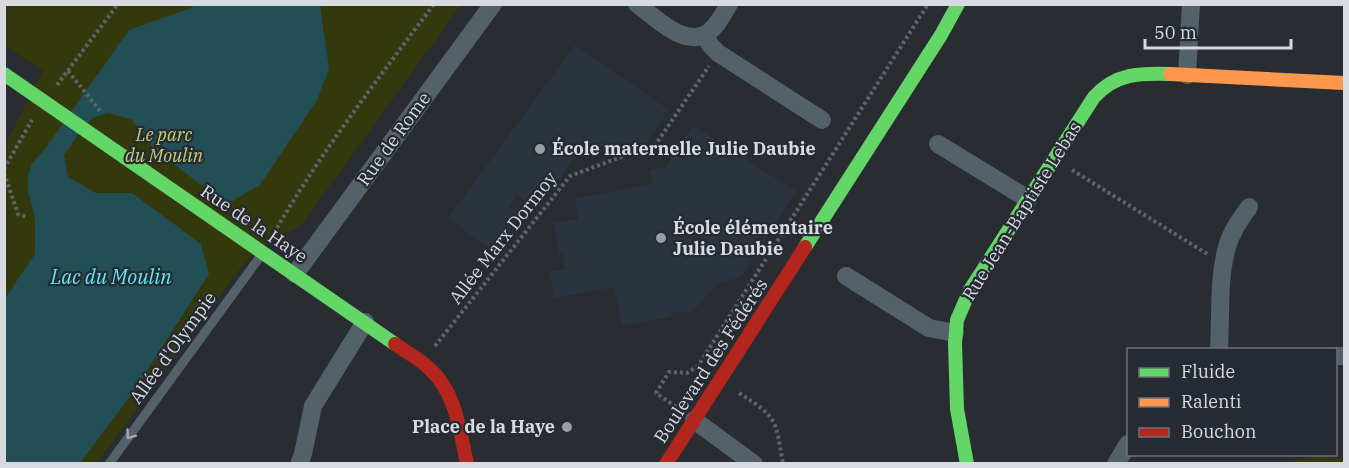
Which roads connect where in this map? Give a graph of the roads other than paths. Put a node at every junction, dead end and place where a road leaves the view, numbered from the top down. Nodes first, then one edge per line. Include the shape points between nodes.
1 (493, 4) edge
2 (637, 4) edge
3 (729, 4) edge
4 (958, 4) edge
5 (964, 4) edge
6 (1191, 4) edge
7 (705, 35) junction
8 (940, 35) junction
9 (4, 74) edge
10 (1187, 75) junction
11 (1344, 83) edge
12 (822, 120) dead end
13 (938, 144) dead end
14 (1028, 200) junction
15 (1249, 207) dead end
16 (263, 252) junction
17 (295, 274) junction
18 (846, 276) dead end
19 (365, 322) junction
20 (955, 333) junction
21 (1219, 348) edge
22 (694, 420) junction
23 (1127, 446) edge
24 (109, 464) edge
25 (299, 464) edge
26 (468, 464) edge
27 (666, 464) edge
28 (754, 464) edge
29 (967, 464) edge
30 (1116, 464) edge

1 - 17 street, Rue de Rome
2 - 7 street via 682,35
3 - 7 street
4 - 8 street, Boulevard des Fédérés
5 - 8 street, Boulevard des Fédérés
6 - 10 street
7 - 12 street via 718,53
8 - 22 street, Boulevard des Fédérés
9 - 16 street, Rue de la Haye
10 - 11 street, Rue Jean-Baptiste Lebas
10 - 14 street, Rue Jean-Baptiste Lebas via 1133,73 1095,94
13 - 14 street
14 - 20 street, Rue Jean-Baptiste Lebas via 970,290
15 - 21 street via 1230,238 1224,264
16 - 17 street, Rue de la Haye
16 -> 24 lane, Allée d'Olympie
17 - 19 street, Rue de la Haye
18 - 20 street via 929,328
19 - 25 street via 314,406
19 - 26 street via 437,376 451,397
20 - 29 street, Rue Jean-Baptiste Lebas via 957,409
22 - 27 street, Boulevard des Fédérés
22 - 28 street
23 - 30 street

